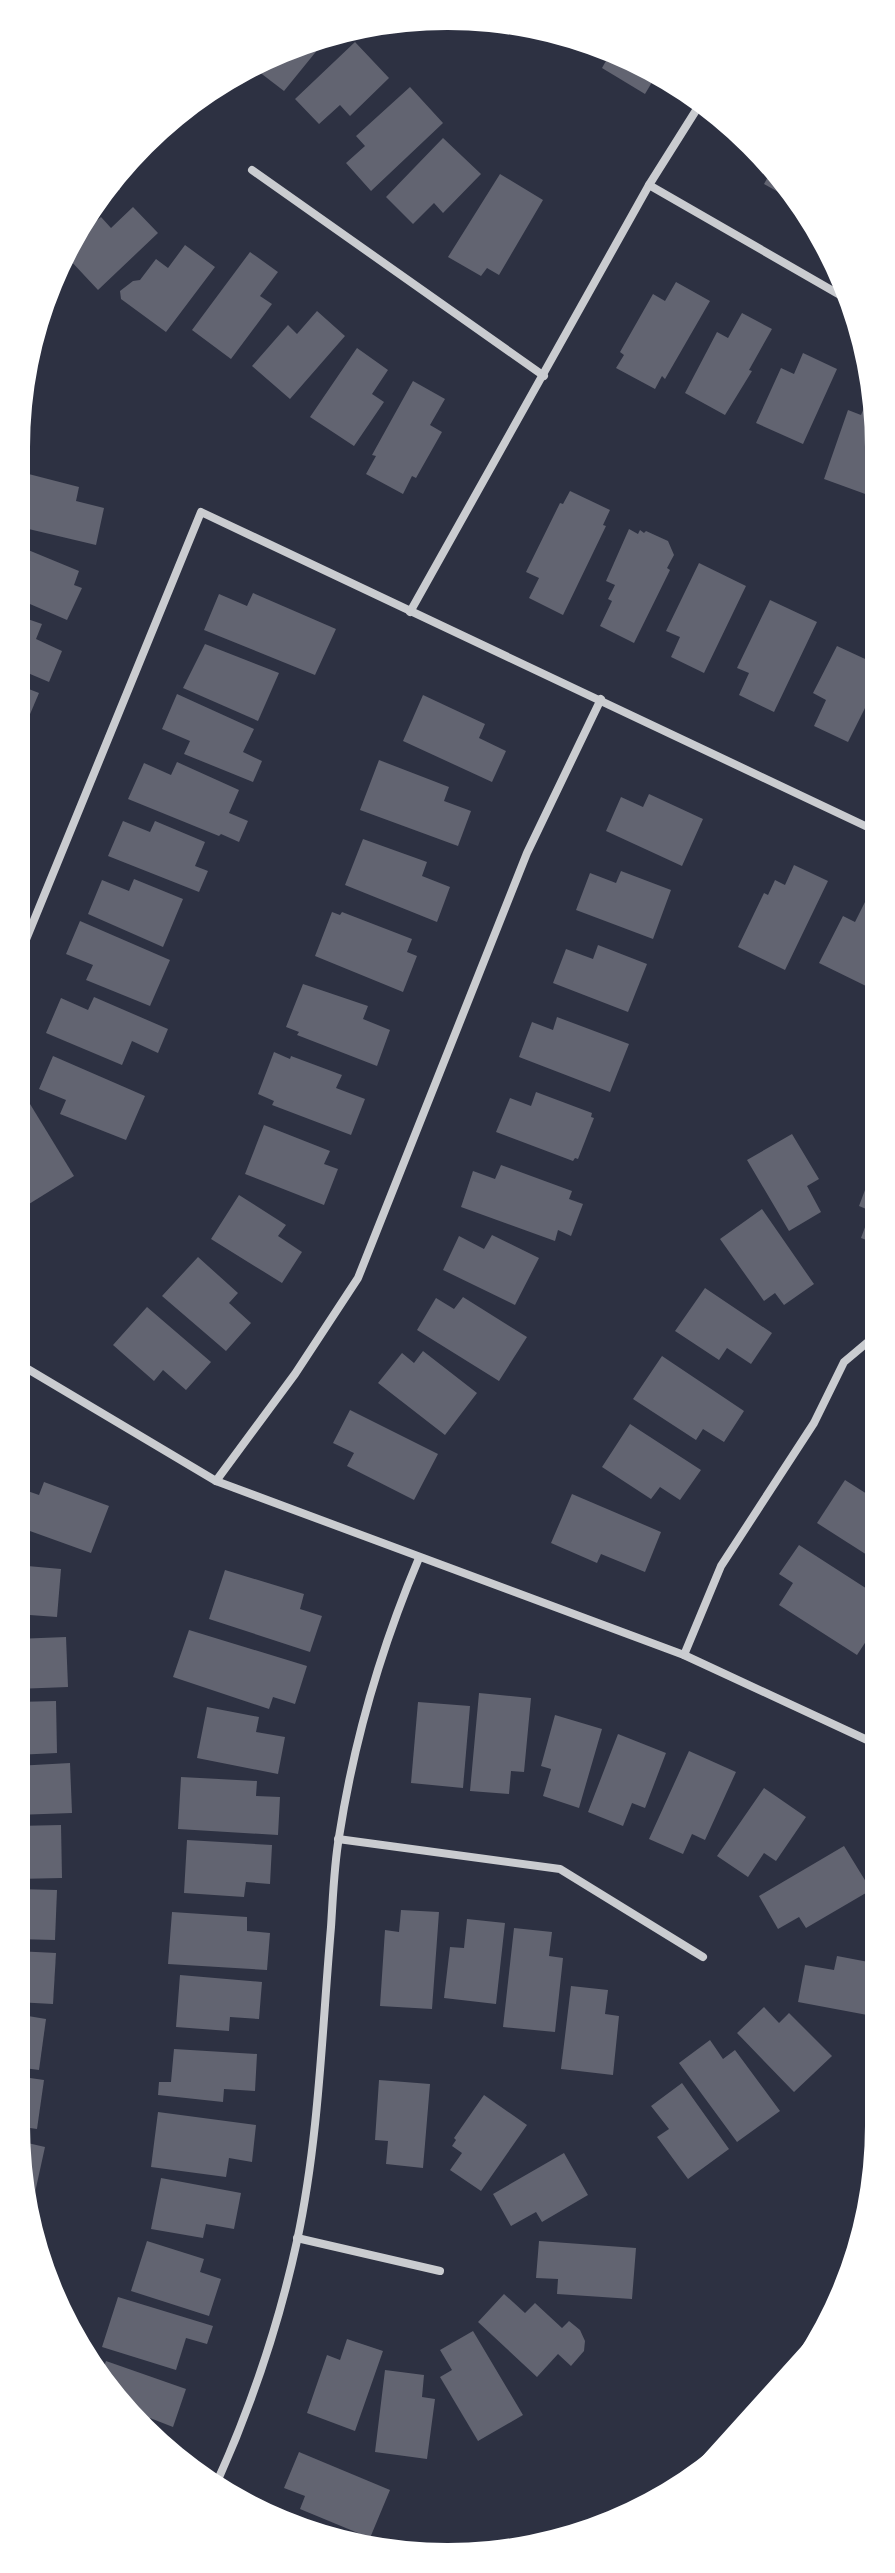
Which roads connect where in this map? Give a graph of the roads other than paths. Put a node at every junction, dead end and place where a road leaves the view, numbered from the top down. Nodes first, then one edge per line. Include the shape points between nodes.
1 (695, 111) edge
2 (252, 170) dead end
3 (649, 185) junction
4 (835, 292) edge
5 (544, 376) junction
6 (410, 612) junction
7 (601, 699) junction
8 (865, 826) edge
9 (30, 930) edge
10 (865, 1344) edge
11 (30, 1370) edge
12 (216, 1481) junction
13 (419, 1558) junction
14 (684, 1655) junction
15 (865, 1739) edge
16 (338, 1839) junction
17 (703, 1957) dead end
18 (297, 2238) junction
19 (440, 2271) dead end
20 (220, 2475) edge

1 - 3 street
2 - 5 street
3 - 4 street
3 - 5 street
5 - 6 street
6 - 7 street
6 - 9 street via 201,512
7 - 8 street
7 - 12 street via 527,853 358,1278
10 - 14 street via 844,1362 814,1423 721,1566
11 - 12 street
12 - 13 street
13 - 14 street
13 - 16 street via 392,1621 359,1728
14 - 15 street
16 - 17 street via 560,1869
16 - 18 street via 314,2125
18 - 19 street
18 - 20 street via 271,2345

